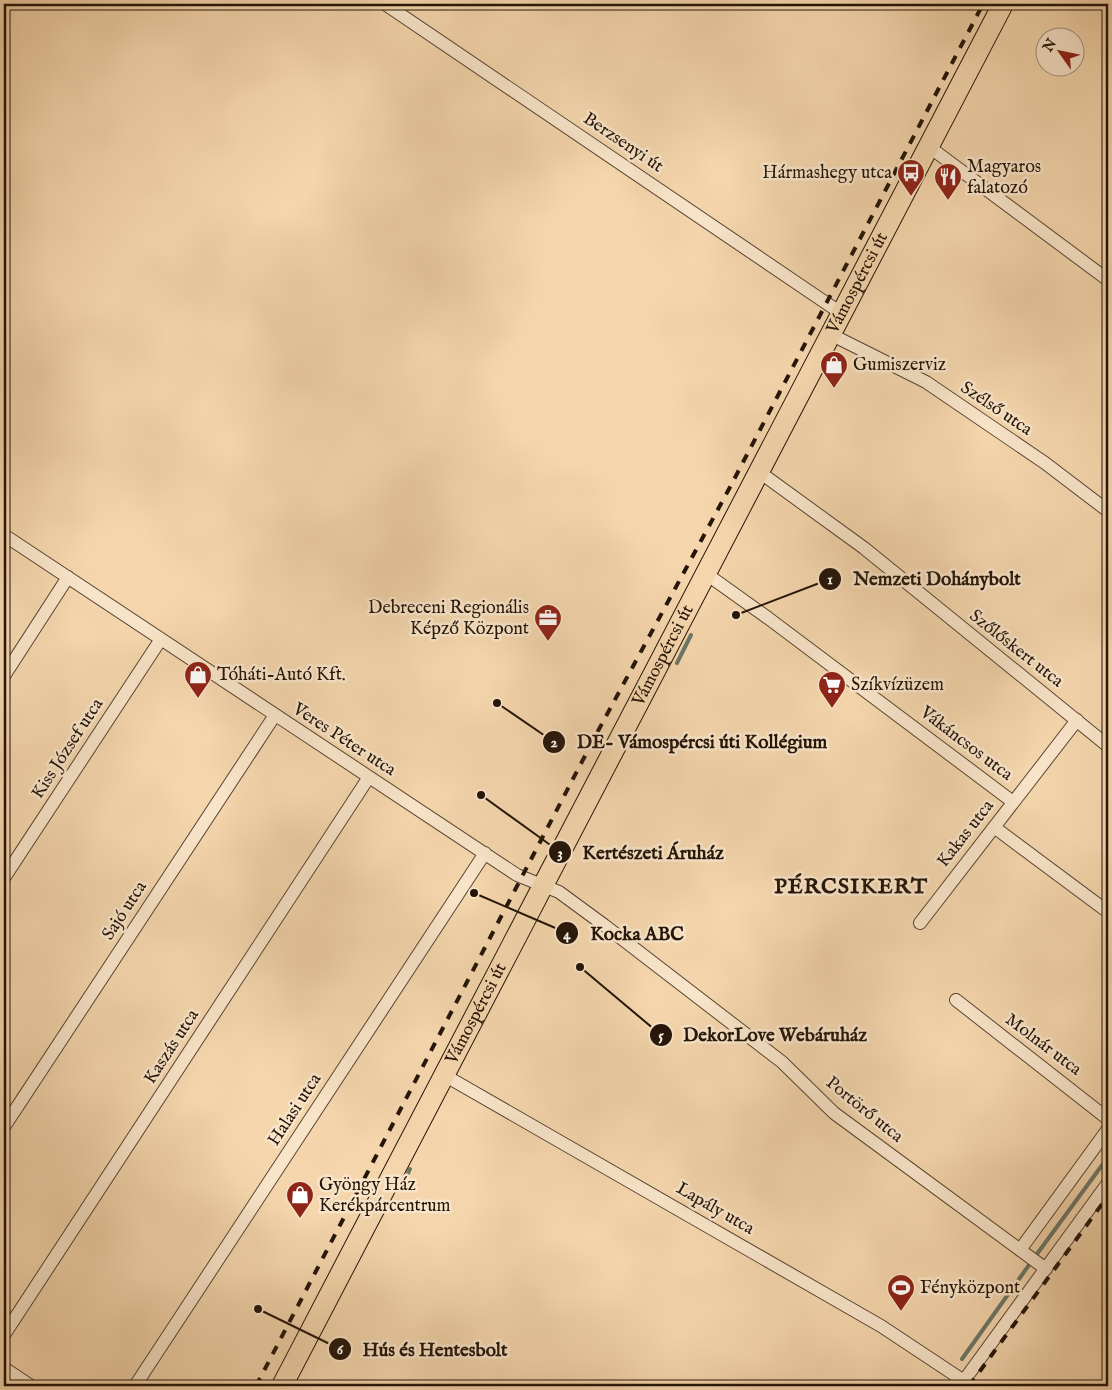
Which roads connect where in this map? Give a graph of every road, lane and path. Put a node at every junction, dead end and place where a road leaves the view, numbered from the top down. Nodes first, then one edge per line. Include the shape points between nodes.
1 (385, 4) edge
2 (1003, 4) edge
3 (928, 146) junction
4 (1108, 280) edge
5 (840, 313) junction
6 (830, 334) junction
7 (758, 471) junction
8 (1108, 511) edge
9 (4, 535) edge
10 (705, 572) junction
11 (68, 577) junction
12 (161, 639) junction
13 (4, 676) edge
14 (274, 715) junction
15 (1077, 720) junction
16 (1108, 746) edge
17 (369, 777) junction
18 (1013, 802) junction
19 (994, 827) junction
20 (485, 853) junction
21 (4, 878) edge
22 (543, 886) junction
23 (1108, 912) edge
24 (920, 923) dead end
25 (956, 1000) dead end
26 (444, 1075) junction
27 (1108, 1119) edge
28 (4, 1127) edge
29 (1108, 1129) edge
30 (1108, 1184) edge
31 (1020, 1250) junction
32 (1046, 1269) junction
33 (4, 1335) edge
34 (4, 1368) edge
35 (962, 1383) edge
36 (31, 1386) edge
37 (135, 1386) edge
38 (282, 1386) edge

1 - 5 street, Berzsenyi út
2 - 3 main road, Vámospércsi út
3 - 4 street
3 - 5 main road, Vámospércsi út
5 - 6 main road, Vámospércsi út
6 - 7 main road, Vámospércsi út
6 - 8 street, Szélső utca via 926,382
7 - 10 main road, Vámospércsi út
7 - 15 street, Szőlőskert utca via 864,548
9 - 11 street, Veres Péter utca
10 - 18 street, Vákáncsos utca
10 - 22 main road, Vámospércsi út
11 - 12 street, Veres Péter utca
11 - 13 street
12 - 14 street, Veres Péter utca
12 - 21 street, Kiss József utca
14 - 17 street, Veres Péter utca
14 - 28 street, Sajó utca
15 - 16 street, Szőlőskert utca
15 - 18 street, Kakas utca
17 - 20 street, Veres Péter utca
17 - 33 street, Kaszás utca
18 - 19 street, Kakas utca
19 - 23 street
19 - 24 street, Kakas utca
20 - 22 street, Veres Péter utca via 520,877
20 - 37 street, Halasi utca
22 - 26 main road, Vámospércsi út
22 - 31 street, Portörő utca via 559,892 695,993 782,1062 834,1113
25 - 27 street, Molnár utca
26 - 35 street, Lapály utca via 881,1326
26 - 38 main road, Vámospércsi út
29 - 31 street
30 - 32 street
31 - 32 street, Portörő utca
32 - 35 street
34 - 36 street

